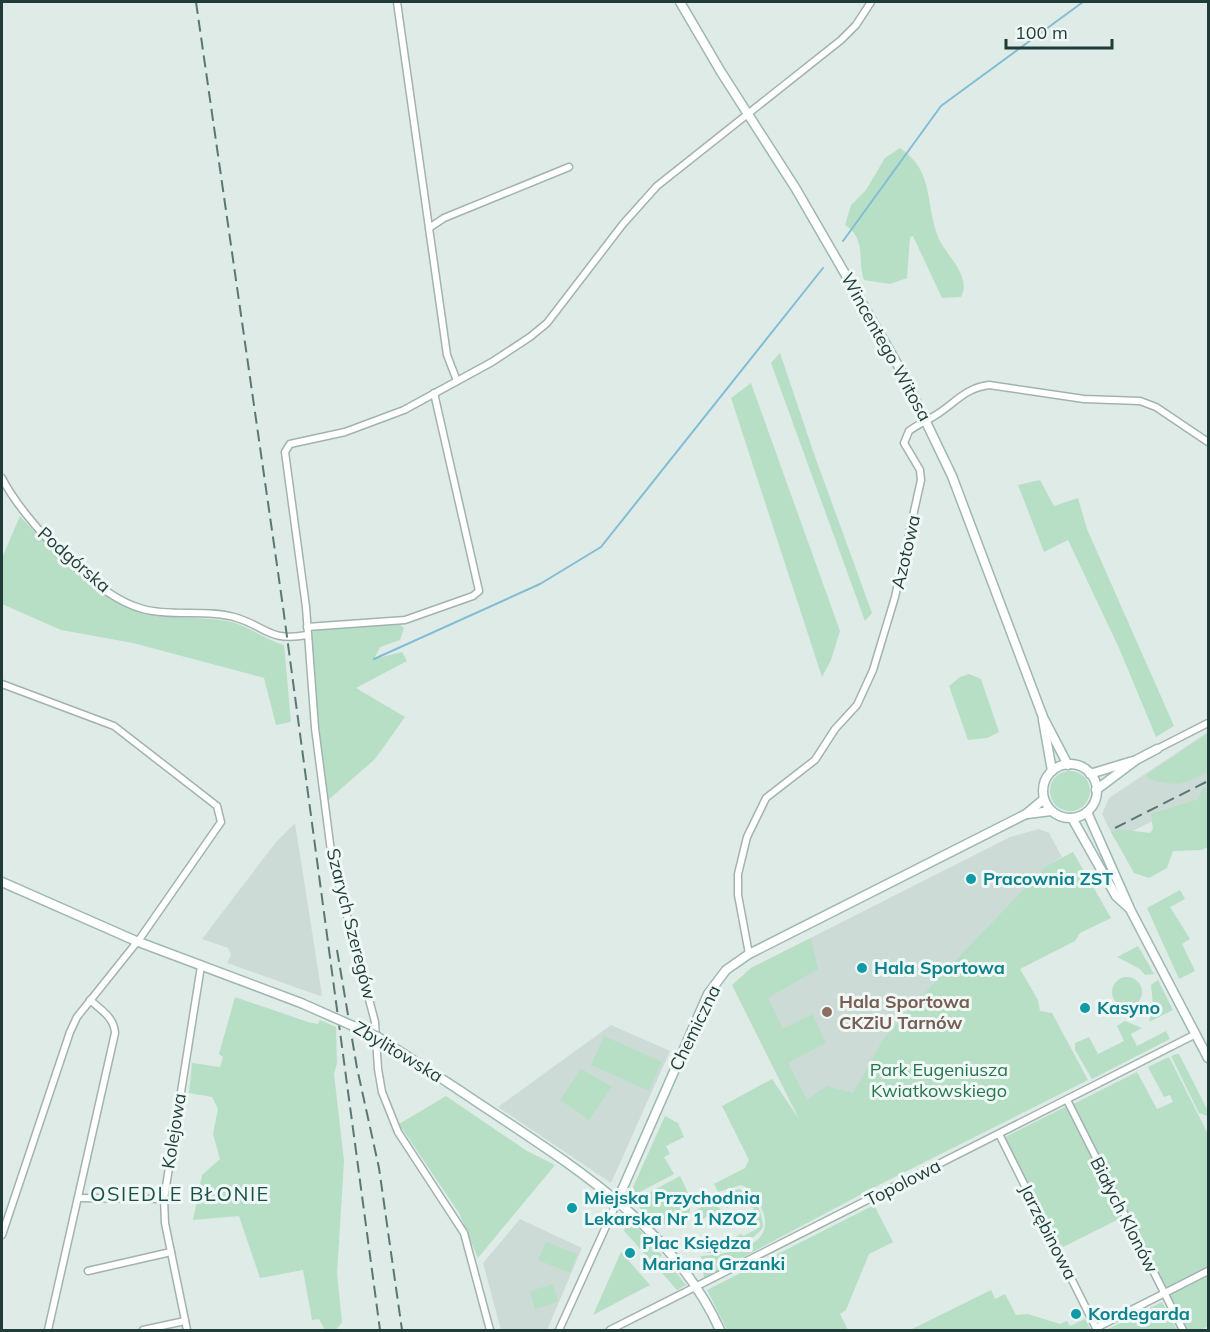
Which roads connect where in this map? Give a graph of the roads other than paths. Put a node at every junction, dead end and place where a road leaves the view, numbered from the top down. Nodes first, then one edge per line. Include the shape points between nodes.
1 (397, 2) edge
2 (680, 2) edge
3 (871, 2) edge
4 (747, 115) junction
5 (569, 167) dead end
6 (429, 228) junction
7 (457, 381) junction
8 (434, 393) junction
9 (926, 420) junction
10 (1209, 442) edge
11 (2, 478) edge
12 (308, 627) junction
13 (307, 635) junction
14 (2, 684) edge
15 (1043, 717) junction
16 (1209, 723) edge
17 (1156, 749) joint
18 (1136, 760) junction
19 (1068, 765) junction
20 (1052, 771) junction
21 (1090, 774) junction
22 (1096, 790) junction
23 (1044, 799) junction
24 (1051, 811) junction
25 (1087, 812) junction
26 (1026, 814) junction
27 (1072, 818) junction
28 (2, 882) edge
29 (1131, 911) junction
30 (136, 941) junction
31 (749, 954) junction
32 (201, 966) junction
33 (90, 1000) junction
34 (1196, 1034) junction
35 (1209, 1058) edge
36 (1066, 1100) junction
37 (999, 1134) junction
38 (78, 1197) junction
39 (164, 1199) junction
40 (618, 1199) junction
41 (2, 1235) edge
42 (171, 1252) junction
43 (88, 1271) dead end
44 (1209, 1271) edge
45 (696, 1288) junction
46 (1164, 1293) junction
47 (185, 1321) junction
48 (1097, 1329) edge
49 (48, 1330) edge
50 (142, 1330) edge
51 (187, 1330) edge
52 (490, 1330) edge
53 (559, 1330) edge
54 (610, 1330) edge
55 (720, 1330) edge
56 (1183, 1330) edge

1 - 6 street
2 - 4 street, Wincentego Witosa
3 - 4 street via 850,32
4 - 7 street via 657,186 547,323 520,345
4 - 9 street, Wincentego Witosa via 810,212
5 - 6 street via 444,218
6 - 7 street via 447,355
7 - 8 street
8 - 12 street, Szarych Szeregów via 371,423 286,448 284,457
8 - 12 street via 479,591 405,620
9 - 10 street, Azotowa via 963,393 989,385 1084,399 1140,401 1156,407
9 - 15 street, Wincentego Witosa via 972,526
9 - 31 street, Azotowa via 906,435 906,450 920,470 917,502 895,597 863,695 815,760 766,798 747,837 738,874 738,895
11 - 13 street, Podgórska via 18,507 36,528 117,598 141,609 233,617 282,638
12 - 13 street, Szarych Szeregów
13 - 52 street, Szarych Szeregów via 332,859 375,1022 382,1092 398,1132 464,1233
14 - 30 street via 114,726 217,806 221,815 218,830
15 - 19 street, Wincentego Witosa
15 - 20 street, Wincentego Witosa
16 - 17 street
17 - 18 street
18 - 21 street
18 - 22 street
19 - 20 street
19 - 21 street
20 - 23 street via 1043,787
21 - 22 street
22 - 25 street
23 - 24 street
23 - 26 street, Chemiczna
24 - 26 street, Chemiczna
24 - 27 street
25 - 27 street
25 - 29 street
26 - 31 street, Chemiczna
27 - 29 street via 1116,896
28 - 30 street, Zbylitowska
29 - 34 street
30 - 32 street, Zbylitowska
30 - 33 street
31 - 40 street, Chemiczna via 726,970 708,994
32 - 39 street, Kolejowa
32 - 40 street, Zbylitowska, bridge via 300,1002 378,1037
33 - 38 street via 109,1017 115,1033
33 - 41 street via 70,1032
34 - 35 street
34 - 36 street, Topolowa
36 - 37 street, Topolowa
36 - 46 street, Białych Klonów
37 - 45 street, Topolowa
37 - 48 street, Jarzębinowa
38 - 39 street
38 - 49 street
39 - 42 street, Kolejowa
40 - 45 street, Zbylitowska
40 - 53 street, Chemiczna
42 - 43 street
42 - 47 street, Kolejowa
44 - 46 street
45 - 54 street, Topolowa
45 - 55 street, Zbylitowska
46 - 48 street
46 - 56 street, Białych Klonów
47 - 50 street
47 - 51 street, Kolejowa

